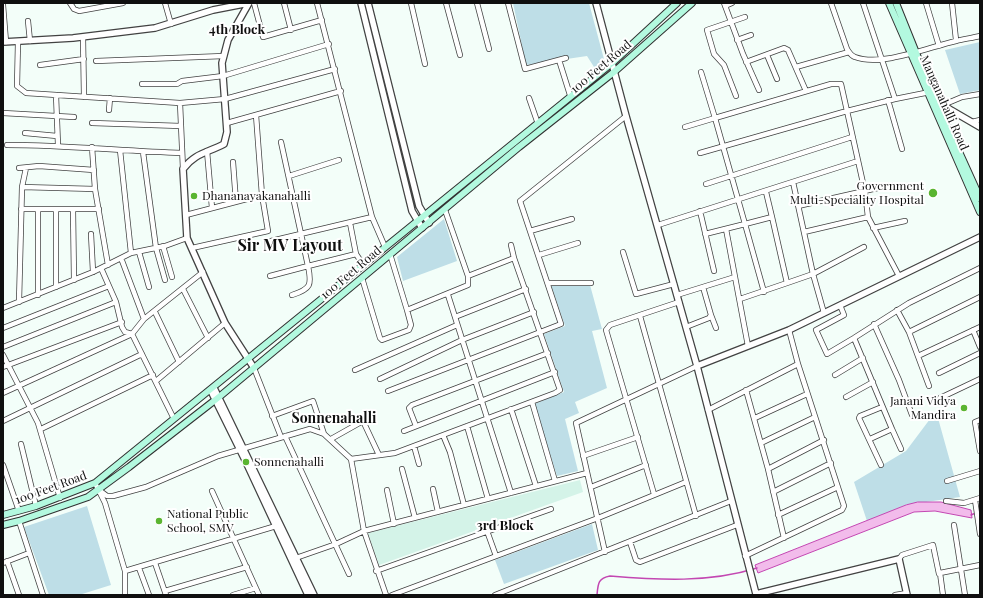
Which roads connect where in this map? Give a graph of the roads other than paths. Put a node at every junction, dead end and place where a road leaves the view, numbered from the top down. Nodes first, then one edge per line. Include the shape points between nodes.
1 (70, 3) edge
2 (123, 3) edge
3 (165, 3) edge
4 (249, 3) edge
5 (254, 3) edge
6 (284, 3) edge
7 (317, 3) edge
8 (361, 3) edge
9 (368, 3) edge
10 (411, 3) edge
11 (446, 3) edge
12 (477, 3) edge
13 (508, 3) edge
14 (596, 3) edge
15 (677, 3) edge
16 (692, 3) edge
17 (732, 3) edge
18 (831, 3) edge
19 (863, 3) edge
20 (889, 3) edge
21 (896, 3) edge
22 (926, 3) edge
23 (952, 3) edge
24 (3, 5) edge
25 (724, 5) edge
26 (745, 17) dead end
27 (322, 20) junction
28 (28, 21) dead end
29 (730, 22) junction
30 (171, 24) junction
31 (290, 30) junction
32 (752, 35) dead end
33 (980, 36) edge
34 (83, 37) junction
35 (737, 40) junction
36 (956, 40) junction
37 (30, 41) junction
38 (5, 42) edge
39 (18, 42) junction
40 (329, 44) junction
41 (939, 46) junction
42 (489, 49) dead end
43 (849, 52) junction
44 (913, 53) junction
45 (460, 55) dead end
46 (767, 55) junction
47 (224, 56) junction
48 (566, 58) dead end
49 (84, 59) junction
50 (881, 59) junction
51 (558, 60) junction
52 (96, 61) dead end
53 (746, 62) junction
54 (612, 63) junction
55 (425, 64) dead end
56 (40, 65) dead end
57 (796, 67) junction
58 (335, 69) junction
59 (614, 72) junction
60 (701, 72) dead end
61 (223, 76) junction
62 (777, 79) dead end
63 (142, 84) dead end
64 (760, 90) dead end
65 (340, 91) junction
66 (806, 91) junction
67 (930, 92) junction
68 (980, 94) edge
69 (56, 95) junction
70 (570, 95) junction
71 (736, 96) dead end
72 (84, 97) junction
73 (110, 98) junction
74 (529, 98) dead end
75 (225, 99) junction
76 (895, 99) junction
77 (888, 100) junction
78 (180, 103) junction
79 (934, 103) junction
80 (944, 105) junction
81 (109, 110) dead end
82 (847, 111) junction
83 (3, 113) edge
84 (256, 115) junction
85 (56, 116) junction
86 (626, 116) junction
87 (74, 117) dead end
88 (715, 118) junction
89 (980, 120) edge
90 (538, 121) junction
91 (972, 122) junction
92 (92, 123) dead end
93 (226, 123) junction
94 (181, 126) junction
95 (684, 127) dead end
96 (980, 127) edge
97 (25, 133) dead end
98 (57, 136) junction
99 (852, 137) junction
100 (281, 142) dead end
101 (7, 145) dead end
102 (58, 145) junction
103 (92, 147) junction
104 (723, 147) junction
105 (902, 149) dead end
106 (120, 150) junction
107 (207, 151) junction
108 (143, 152) junction
109 (182, 153) junction
110 (700, 153) dead end
111 (339, 160) dead end
112 (858, 161) junction
113 (233, 162) dead end
114 (19, 168) dead end
115 (26, 168) junction
116 (183, 169) junction
117 (94, 170) junction
118 (289, 176) junction
119 (731, 176) junction
120 (793, 182) junction
121 (706, 184) dead end
122 (891, 185) dead end
123 (22, 186) junction
124 (95, 189) junction
125 (766, 192) junction
126 (865, 192) junction
127 (262, 195) junction
128 (980, 198) edge
129 (738, 200) junction
130 (236, 202) junction
131 (798, 206) junction
132 (21, 208) junction
133 (212, 208) junction
134 (56, 209) junction
135 (73, 209) junction
136 (99, 209) junction
137 (38, 210) junction
138 (445, 210) junction
139 (700, 212) junction
140 (980, 212) edge
141 (186, 215) junction
142 (423, 215) junction
143 (372, 217) junction
144 (772, 217) junction
145 (868, 217) junction
146 (572, 219) dead end
147 (417, 221) junction
148 (905, 221) dead end
149 (350, 223) junction
150 (429, 223) junction
151 (745, 224) junction
152 (658, 225) junction
153 (422, 228) junction
154 (873, 228) junction
155 (726, 229) junction
156 (530, 231) junction
157 (804, 232) junction
158 (91, 234) dead end
159 (302, 234) junction
160 (705, 234) junction
161 (980, 237) edge
162 (187, 238) junction
163 (271, 242) dead end
164 (578, 243) dead end
165 (511, 245) dead end
166 (163, 246) junction
167 (864, 247) dead end
168 (156, 248) junction
169 (192, 248) junction
170 (385, 248) junction
171 (139, 252) junction
172 (623, 252) dead end
173 (131, 253) junction
174 (356, 254) junction
175 (390, 254) junction
176 (538, 255) junction
177 (121, 258) junction
178 (514, 258) junction
179 (360, 260) dead end
180 (108, 265) junction
181 (308, 266) junction
182 (100, 268) junction
183 (980, 268) edge
184 (714, 271) dead end
185 (93, 272) junction
186 (203, 272) junction
187 (813, 274) junction
188 (270, 276) dead end
189 (468, 276) junction
190 (899, 276) junction
191 (172, 277) dead end
192 (735, 277) junction
193 (362, 278) junction
194 (74, 280) junction
195 (165, 280) dead end
196 (548, 283) junction
197 (591, 283) dead end
198 (787, 283) junction
199 (674, 284) junction
200 (108, 286) junction
201 (56, 287) junction
202 (149, 287) dead end
203 (702, 287) junction
204 (526, 288) junction
205 (183, 289) junction
206 (764, 292) junction
207 (38, 295) junction
208 (292, 295) dead end
209 (448, 295) junction
210 (677, 295) junction
211 (980, 297) edge
212 (740, 300) junction
213 (19, 302) junction
214 (116, 302) junction
215 (679, 302) junction
216 (840, 305) junction
217 (3, 308) edge
218 (407, 310) junction
219 (897, 310) junction
220 (155, 312) junction
221 (534, 312) junction
222 (824, 313) junction
223 (711, 315) junction
224 (640, 316) junction
225 (455, 317) junction
226 (144, 319) junction
227 (122, 322) junction
228 (226, 323) junction
229 (874, 324) junction
230 (457, 325) junction
231 (686, 327) junction
232 (980, 327) edge
233 (3, 328) edge
234 (716, 328) dead end
235 (789, 330) junction
236 (973, 330) junction
237 (540, 332) junction
238 (909, 332) junction
239 (132, 334) junction
240 (208, 338) junction
241 (854, 338) junction
242 (462, 340) junction
243 (748, 346) junction
244 (3, 347) edge
245 (980, 347) edge
246 (548, 353) junction
247 (980, 353) edge
248 (142, 354) junction
249 (3, 355) edge
250 (918, 356) junction
251 (863, 358) junction
252 (469, 359) junction
253 (247, 360) junction
254 (179, 362) junction
255 (798, 364) junction
256 (697, 366) junction
257 (5, 367) edge
258 (254, 368) junction
259 (355, 370) dead end
260 (554, 372) junction
261 (939, 373) dead end
262 (153, 375) junction
263 (835, 375) dead end
264 (380, 379) dead end
265 (980, 379) edge
266 (476, 380) junction
267 (156, 381) junction
268 (873, 382) junction
269 (659, 384) junction
270 (19, 385) junction
271 (929, 386) dead end
272 (212, 390) junction
273 (746, 390) junction
274 (388, 391) dead end
275 (3, 393) edge
276 (807, 394) junction
277 (846, 397) dead end
278 (218, 398) junction
279 (482, 398) junction
280 (940, 398) dead end
281 (626, 399) junction
282 (532, 402) junction
283 (30, 407) junction
284 (882, 407) junction
285 (512, 409) junction
286 (708, 410) junction
287 (912, 415) dead end
288 (272, 416) junction
289 (488, 417) junction
290 (815, 417) junction
291 (754, 418) junction
292 (174, 419) junction
293 (980, 420) edge
294 (3, 421) edge
295 (416, 426) junction
296 (467, 426) junction
297 (41, 429) junction
298 (892, 429) junction
299 (404, 430) dead end
300 (324, 434) junction
301 (443, 435) junction
302 (283, 436) junction
303 (638, 437) junction
304 (331, 439) junction
305 (870, 439) junction
306 (824, 440) junction
307 (761, 443) junction
308 (21, 444) dead end
309 (414, 446) junction
310 (242, 449) junction
311 (901, 449) dead end
312 (980, 451) edge
313 (379, 455) junction
314 (584, 456) junction
315 (351, 459) junction
316 (831, 463) junction
317 (419, 464) dead end
318 (881, 464) dead end
319 (3, 465) edge
320 (646, 465) junction
321 (402, 469) dead end
322 (768, 469) junction
323 (980, 471) edge
324 (587, 473) junction
325 (555, 481) junction
326 (947, 481) dead end
327 (686, 482) junction
328 (95, 483) junction
329 (536, 486) junction
330 (591, 487) junction
331 (838, 487) junction
332 (433, 489) dead end
333 (99, 490) junction
334 (388, 490) dead end
335 (212, 491) dead end
336 (773, 492) junction
337 (511, 493) junction
338 (654, 494) junction
339 (60, 498) junction
340 (488, 499) junction
341 (978, 499) edge
342 (731, 501) junction
343 (946, 501) dead end
344 (464, 505) junction
345 (36, 506) junction
346 (551, 509) dead end
347 (19, 511) junction
348 (438, 512) junction
349 (3, 515) edge
350 (778, 515) junction
351 (696, 516) junction
352 (414, 518) junction
353 (598, 518) junction
354 (19, 521) junction
355 (394, 524) junction
356 (3, 525) edge
357 (737, 525) junction
358 (954, 525) dead end
359 (276, 526) junction
360 (364, 531) junction
361 (487, 531) junction
362 (980, 534) edge
363 (784, 538) junction
364 (235, 539) junction
365 (630, 542) junction
366 (336, 544) junction
367 (606, 552) junction
368 (29, 553) junction
369 (496, 556) junction
370 (294, 558) junction
371 (746, 559) junction
372 (899, 559) junction
373 (5, 562) edge
374 (155, 563) junction
375 (980, 565) edge
376 (247, 567) junction
377 (139, 568) junction
378 (959, 568) junction
379 (376, 571) junction
380 (125, 572) junction
381 (349, 574) dead end
382 (938, 574) junction
383 (256, 588) junction
384 (165, 593) edge
385 (754, 594) edge
386 (907, 594) edge
387 (19, 595) edge
388 (43, 595) edge
389 (125, 595) edge
390 (149, 595) edge
391 (233, 595) edge
392 (259, 595) edge
393 (308, 595) edge
394 (314, 595) edge
395 (386, 595) edge
396 (392, 595) edge
397 (495, 595) edge
398 (895, 595) edge
399 (943, 595) edge
400 (964, 595) edge

1 - 2 street via 79,11
3 - 30 street
4 - 30 street via 213,10
4 - 47 street via 228,40
5 - 31 street via 263,37
6 - 31 street
7 - 27 street
8 - 147 street via 412,211
9 - 142 street
10 - 55 street
11 - 45 street
12 - 42 street
13 - 51 street via 525,69
14 - 54 street
15 - 54 main road, 100 Feet Road
16 - 59 main road, 100 Feet Road
17 - 25 street
18 - 43 street
19 - 50 street
20 - 44 main road, Manganahalli Road
21 - 44 main road, Manganahalli Road
22 - 41 street
23 - 36 street
24 - 38 street
25 - 29 street
26 - 29 street
27 - 31 street
27 - 40 street
28 - 37 street
29 - 35 street
29 - 71 street via 707,30 714,54 724,65
30 - 34 street
32 - 35 street
33 - 36 street
34 - 37 street
34 - 49 street
35 - 53 street
36 - 41 street
37 - 39 street
38 - 39 street
39 - 69 street via 17,86 26,93
40 - 58 street
40 - 61 street
41 - 44 street
43 - 50 street via 856,58
43 - 57 street
44 - 50 street
44 - 67 main road, Manganahalli Road
46 - 53 street
46 - 57 street via 784,48 788,50
46 - 62 street
47 - 52 street
47 - 61 street
48 - 51 street
49 - 56 street
49 - 72 street
50 - 76 street
51 - 70 street
53 - 64 street
54 - 59 street
54 - 70 main road, 100 Feet Road
57 - 66 street
58 - 65 street
58 - 75 street
59 - 86 street
59 - 138 main road, 100 Feet Road
60 - 88 street
61 - 63 street via 182,81 177,84
61 - 75 street
65 - 84 street
65 - 143 street
66 - 82 street via 841,84
66 - 88 street
67 - 76 street
67 - 79 main road, Manganahalli Road
68 - 80 street via 962,97
69 - 72 street
69 - 85 street
70 - 90 main road, 100 Feet Road
72 - 73 street
73 - 78 street
73 - 81 street
74 - 90 street
75 - 78 street
75 - 93 street
76 - 77 street
77 - 82 street
77 - 105 street
78 - 94 street
79 - 80 street
79 - 128 main road, Manganahalli Road
79 - 140 main road, Manganahalli Road
80 - 91 street
82 - 99 street
82 - 104 street
83 - 85 street
84 - 93 street
84 - 127 street
85 - 87 street
85 - 98 street
86 - 152 street
86 - 156 street via 520,201
88 - 95 street
88 - 104 street
89 - 91 street
90 - 142 main road, 100 Feet Road
91 - 96 street
92 - 94 street
93 - 107 street via 228,132 224,144
94 - 109 street
97 - 98 street
98 - 102 street
99 - 112 street
99 - 119 street
100 - 118 street
101 - 102 street
102 - 103 street
103 - 106 street
103 - 117 street
104 - 110 street
104 - 119 street
106 - 108 street
106 - 173 street
107 - 116 street via 190,160
107 - 133 street
108 - 109 street
108 - 168 street
109 - 116 street
111 - 118 street
112 - 120 street
112 - 126 street
113 - 130 street
114 - 115 street
115 - 117 street via 39,166
115 - 123 street
116 - 141 street
117 - 124 street
118 - 159 street
119 - 121 street
119 - 129 street
120 - 125 street
120 - 131 street
122 - 126 street
123 - 124 street
123 - 132 street
124 - 136 street
125 - 129 street
125 - 144 street
126 - 131 street
126 - 145 street
127 - 130 street
127 - 169 street via 268,231
129 - 139 street
129 - 151 street
130 - 133 street
131 - 157 street
132 - 137 street
132 - 213 street
133 - 141 street
134 - 135 street
134 - 137 street
134 - 201 street
135 - 136 street
135 - 194 street
136 - 180 street
137 - 207 street
138 - 150 main road, 100 Feet Road
138 - 189 street
139 - 152 street
139 - 160 street
141 - 162 street
142 - 147 main road, 100 Feet Road
142 - 150 street
143 - 149 street
143 - 170 street
144 - 151 street
144 - 198 street
145 - 154 street
145 - 157 street
146 - 156 street
147 - 153 street
147 - 170 main road, 100 Feet Road
148 - 154 street
149 - 159 street
149 - 174 street
150 - 153 main road, 100 Feet Road
151 - 155 street
151 - 206 street
152 - 199 street
153 - 175 main road, 100 Feet Road
154 - 190 street
155 - 160 street
155 - 192 street
156 - 176 street
157 - 187 street
158 - 185 street
159 - 163 street
159 - 181 street
160 - 184 street
161 - 190 street
162 - 166 street
162 - 169 street
164 - 176 street
165 - 178 street
166 - 168 street
166 - 191 street
167 - 187 street
168 - 171 street
168 - 195 street
169 - 186 street
170 - 253 main road, 100 Feet Road
171 - 173 street
171 - 202 street
172 - 199 street via 636,294
173 - 177 street
174 - 179 street
174 - 181 street
175 - 193 main road, 100 Feet Road
175 - 218 street
176 - 196 street
177 - 180 street
177 - 226 street
178 - 189 street
178 - 204 street
180 - 182 street
181 - 188 street
181 - 208 street via 311,280 309,286 306,290
182 - 185 street
182 - 200 street
183 - 219 street
185 - 194 street
186 - 205 street
186 - 228 street
187 - 198 street
187 - 222 street
189 - 209 street via 468,285
190 - 216 street
192 - 203 street
192 - 212 street
193 - 218 street via 382,340 409,330 411,325
193 - 258 main road, 100 Feet Road
194 - 201 street
196 - 197 street
196 - 237 street via 562,322
198 - 206 street
199 - 210 street
200 - 214 street
200 - 233 street
201 - 207 street
203 - 210 street
203 - 223 street
204 - 221 street
204 - 225 street
205 - 220 street
205 - 240 street
206 - 212 street
207 - 213 street
209 - 218 street
209 - 225 street
210 - 215 street
211 - 238 street
212 - 243 street
213 - 217 street
214 - 227 street
214 - 244 street
215 - 224 street
215 - 231 street
216 - 222 street
216 - 241 street via 844,315 816,330 826,354
219 - 229 street
219 - 238 street
220 - 226 street
220 - 254 street
221 - 237 street
221 - 242 street
222 - 235 street
223 - 231 street
223 - 234 street
224 - 269 street
224 - 281 street via 610,325 606,330
225 - 230 street
226 - 239 street
227 - 239 street via 125,332
227 - 257 street
228 - 240 street
228 - 253 street
229 - 241 street
229 - 287 street
230 - 242 street
230 - 259 street
231 - 256 street
232 - 236 street
235 - 243 street
235 - 255 street
236 - 245 street
236 - 250 street
237 - 246 street
237 - 252 street
238 - 250 street
239 - 248 street
239 - 270 street
240 - 254 street
241 - 251 street
242 - 252 street
242 - 264 street
243 - 256 street
246 - 260 street
246 - 266 street
247 - 261 street
248 - 262 street
248 - 283 street
249 - 257 street
250 - 271 street
251 - 263 street
251 - 268 street
252 - 266 street
252 - 274 street
253 - 258 street
253 - 272 main road, 100 Feet Road
254 - 267 street
255 - 273 street
255 - 276 street
256 - 269 street
256 - 286 street
257 - 270 street
258 - 278 main road, 100 Feet Road
258 - 288 street
260 - 279 street
260 - 282 street via 560,387 558,391
262 - 267 street
262 - 297 street
265 - 280 street
266 - 279 street
266 - 295 street via 411,406 409,408
267 - 292 street
268 - 277 street
268 - 284 street
269 - 281 street
269 - 327 street
270 - 275 street
270 - 283 street
272 - 278 street
272 - 292 main road, 100 Feet Road
273 - 286 street
273 - 291 street
276 - 290 street
276 - 291 street
278 - 310 street
278 - 333 main road, 100 Feet Road
279 - 289 street
279 - 295 street
281 - 303 street
281 - 314 street via 576,423
282 - 285 street
282 - 325 street
283 - 294 street
283 - 297 street
284 - 298 street
284 - 305 street via 859,418
285 - 289 street
285 - 329 street
286 - 342 street
288 - 300 street via 313,401
288 - 302 street
289 - 296 street
289 - 337 street
290 - 306 street
290 - 307 street
291 - 307 street
292 - 328 main road, 100 Feet Road
293 - 312 street via 975,422
295 - 299 street
296 - 301 street
296 - 340 street
297 - 339 street
298 - 305 street
298 - 311 street
300 - 302 street via 310,429
300 - 304 street
301 - 309 street
301 - 344 street
302 - 310 street
302 - 366 street
303 - 314 street
303 - 320 street
304 - 313 street via 363,421
304 - 315 street
305 - 318 street
306 - 316 street
306 - 322 street
307 - 322 street
308 - 345 street
309 - 313 street via 395,453
309 - 317 street
310 - 333 street via 200,463 146,487 113,496
310 - 359 street
310 - 370 street
313 - 315 street
314 - 324 street
315 - 360 street
316 - 331 street
316 - 336 street
319 - 347 street
320 - 330 street
320 - 338 street
321 - 352 street
322 - 336 street
323 - 326 street
324 - 325 street
324 - 330 street
325 - 329 street
327 - 338 street
327 - 351 street
328 - 333 street
328 - 339 main road, 100 Feet Road
329 - 337 street
330 - 353 street
331 - 350 street
331 - 363 street via 844,504 842,510
332 - 348 street
333 - 354 main road, 100 Feet Road via 88,497
333 - 380 street
334 - 355 street
335 - 364 street
336 - 350 street
337 - 340 street
338 - 353 street
339 - 345 main road, 100 Feet Road
340 - 344 street
341 - 343 street via 964,503
341 - 362 street
342 - 351 street
342 - 357 street
344 - 348 street
345 - 347 main road, 100 Feet Road
346 - 361 street
347 - 349 main road, 100 Feet Road
348 - 352 street
350 - 363 street
351 - 365 street
352 - 355 street
353 - 367 street
353 - 369 street
354 - 356 main road, 100 Feet Road
354 - 368 street
355 - 360 street
357 - 365 street via 640,562 636,560
357 - 371 street
358 - 378 street
359 - 364 street
359 - 370 street
360 - 366 street
360 - 379 street
361 - 369 street
361 - 379 street
363 - 371 street
364 - 374 street
364 - 376 street
365 - 367 street
366 - 370 street
366 - 381 street
367 - 397 street
368 - 373 street
368 - 388 street
369 - 396 street
370 - 393 street
370 - 394 street
371 - 385 street
372 - 382 street via 902,555 933,545
372 - 385 street
372 - 386 street
373 - 387 street
374 - 377 street
374 - 384 street
375 - 378 street
376 - 383 street
376 - 384 street
377 - 380 street
377 - 390 street
378 - 382 street
378 - 400 street
379 - 395 street
380 - 389 street
382 - 399 street
383 - 391 street
383 - 392 street
386 - 398 street

